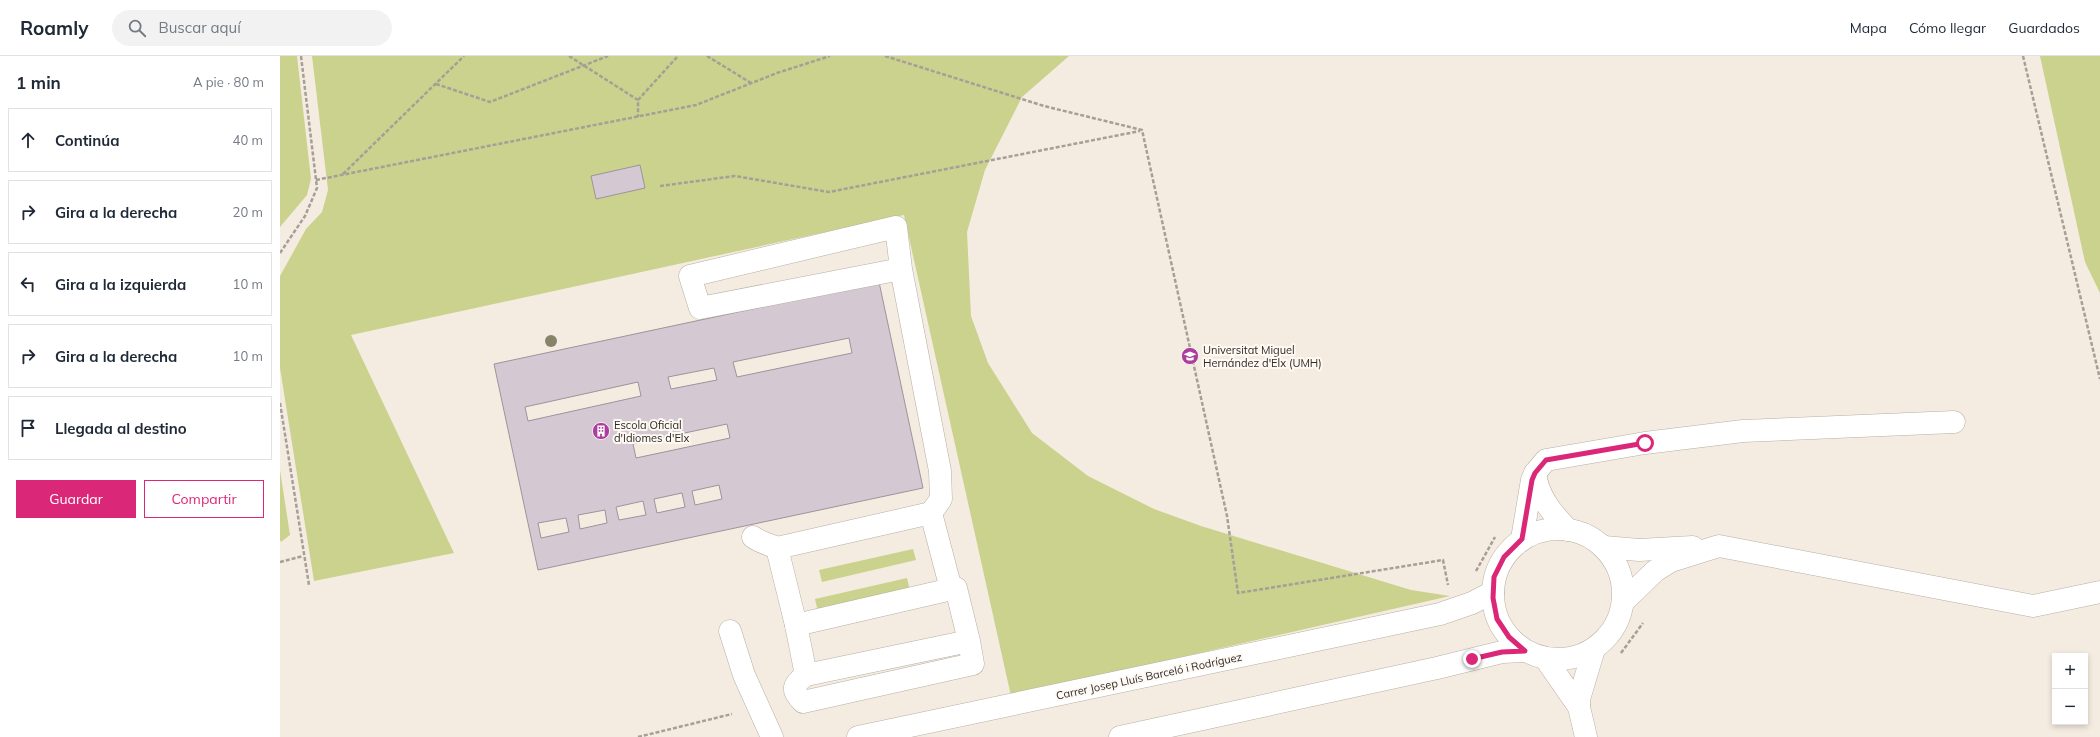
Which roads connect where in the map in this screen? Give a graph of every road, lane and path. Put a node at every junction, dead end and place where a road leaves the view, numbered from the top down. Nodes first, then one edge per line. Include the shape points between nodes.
1 (301, 56) edge
2 (464, 56) edge
3 (569, 56) edge
4 (608, 56) edge
5 (678, 56) edge
6 (707, 56) edge
7 (830, 56) edge
8 (885, 56) edge
9 (2023, 56) edge
10 (584, 66) junction
11 (751, 83) junction
12 (436, 84) junction
13 (638, 100) junction
14 (638, 117) junction
15 (1142, 130) junction
16 (343, 175) junction
17 (316, 180) junction
18 (660, 186) dead end
19 (280, 253) edge
20 (901, 269) junction
21 (2100, 379) edge
22 (280, 403) edge
23 (1954, 422) dead end
24 (1535, 473) junction
25 (931, 513) junction
26 (1568, 530) junction
27 (1498, 532) dead end
28 (753, 537) dead end
29 (1522, 539) junction
30 (1724, 547) junction
31 (777, 548) junction
32 (1604, 548) junction
33 (303, 556) junction
34 (280, 562) edge
35 (1474, 573) dead end
36 (309, 585) dead end
37 (1448, 588) dead end
38 (951, 589) junction
39 (1493, 592) junction
40 (2100, 592) edge
41 (1623, 602) junction
42 (796, 625) junction
43 (730, 631) dead end
44 (1594, 649) junction
45 (1525, 651) junction
46 (1545, 658) junction
47 (1579, 707) junction
48 (736, 720) dead end
49 (638, 737) edge
50 (772, 737) edge
51 (858, 737) edge
52 (1120, 737) edge
53 (1586, 737) edge

1 - 17 path
2 - 12 path
3 - 10 path
4 - 10 path
5 - 13 path
6 - 11 path
7 - 11 path
8 - 15 path via 1044,106
9 - 21 path
10 - 12 path via 490,102
10 - 13 path
11 - 14 path via 696,105
12 - 16 path
13 - 14 path
14 - 16 path
15 - 18 path via 829,192 735,176
15 - 37 path via 1227,516 1238,593 1443,560
16 - 17 path
17 - 19 path via 317,188 305,216
20 - 20 street via 700,308 690,276 896,227
20 - 25 street via 940,471 941,499
22 - 33 path
23 - 24 street via 1743,431 1645,443 1546,460
24 - 26 street via 1543,498
24 - 29 street
25 - 31 street
25 - 38 street
26 - 29 street via 1559,528 1538,532
26 - 32 street via 1578,531 1596,540
27 - 35 path
28 - 31 street via 762,544
29 - 39 street via 1504,557 1494,577
30 - 32 street via 1666,547 1639,550
30 - 40 street via 2032,606
30 - 41 street via 1671,561 1655,571
31 - 42 street
32 - 41 street via 1620,571 1624,590
33 - 34 path
33 - 36 path
38 - 42 street
38 - 42 street via 956,588 969,641 806,675
39 - 45 street via 1497,619 1509,637
39 - 51 street, Carrer Josep Lluís Barceló i Rodríguez via 1472,603 1440,614
41 - 44 street via 1623,610 1615,628
43 - 50 street via 744,675
44 - 46 street via 1567,659
44 - 47 street
45 - 46 street
45 - 52 street via 1502,652
46 - 47 street
47 - 53 street
48 - 49 path via 734,714

